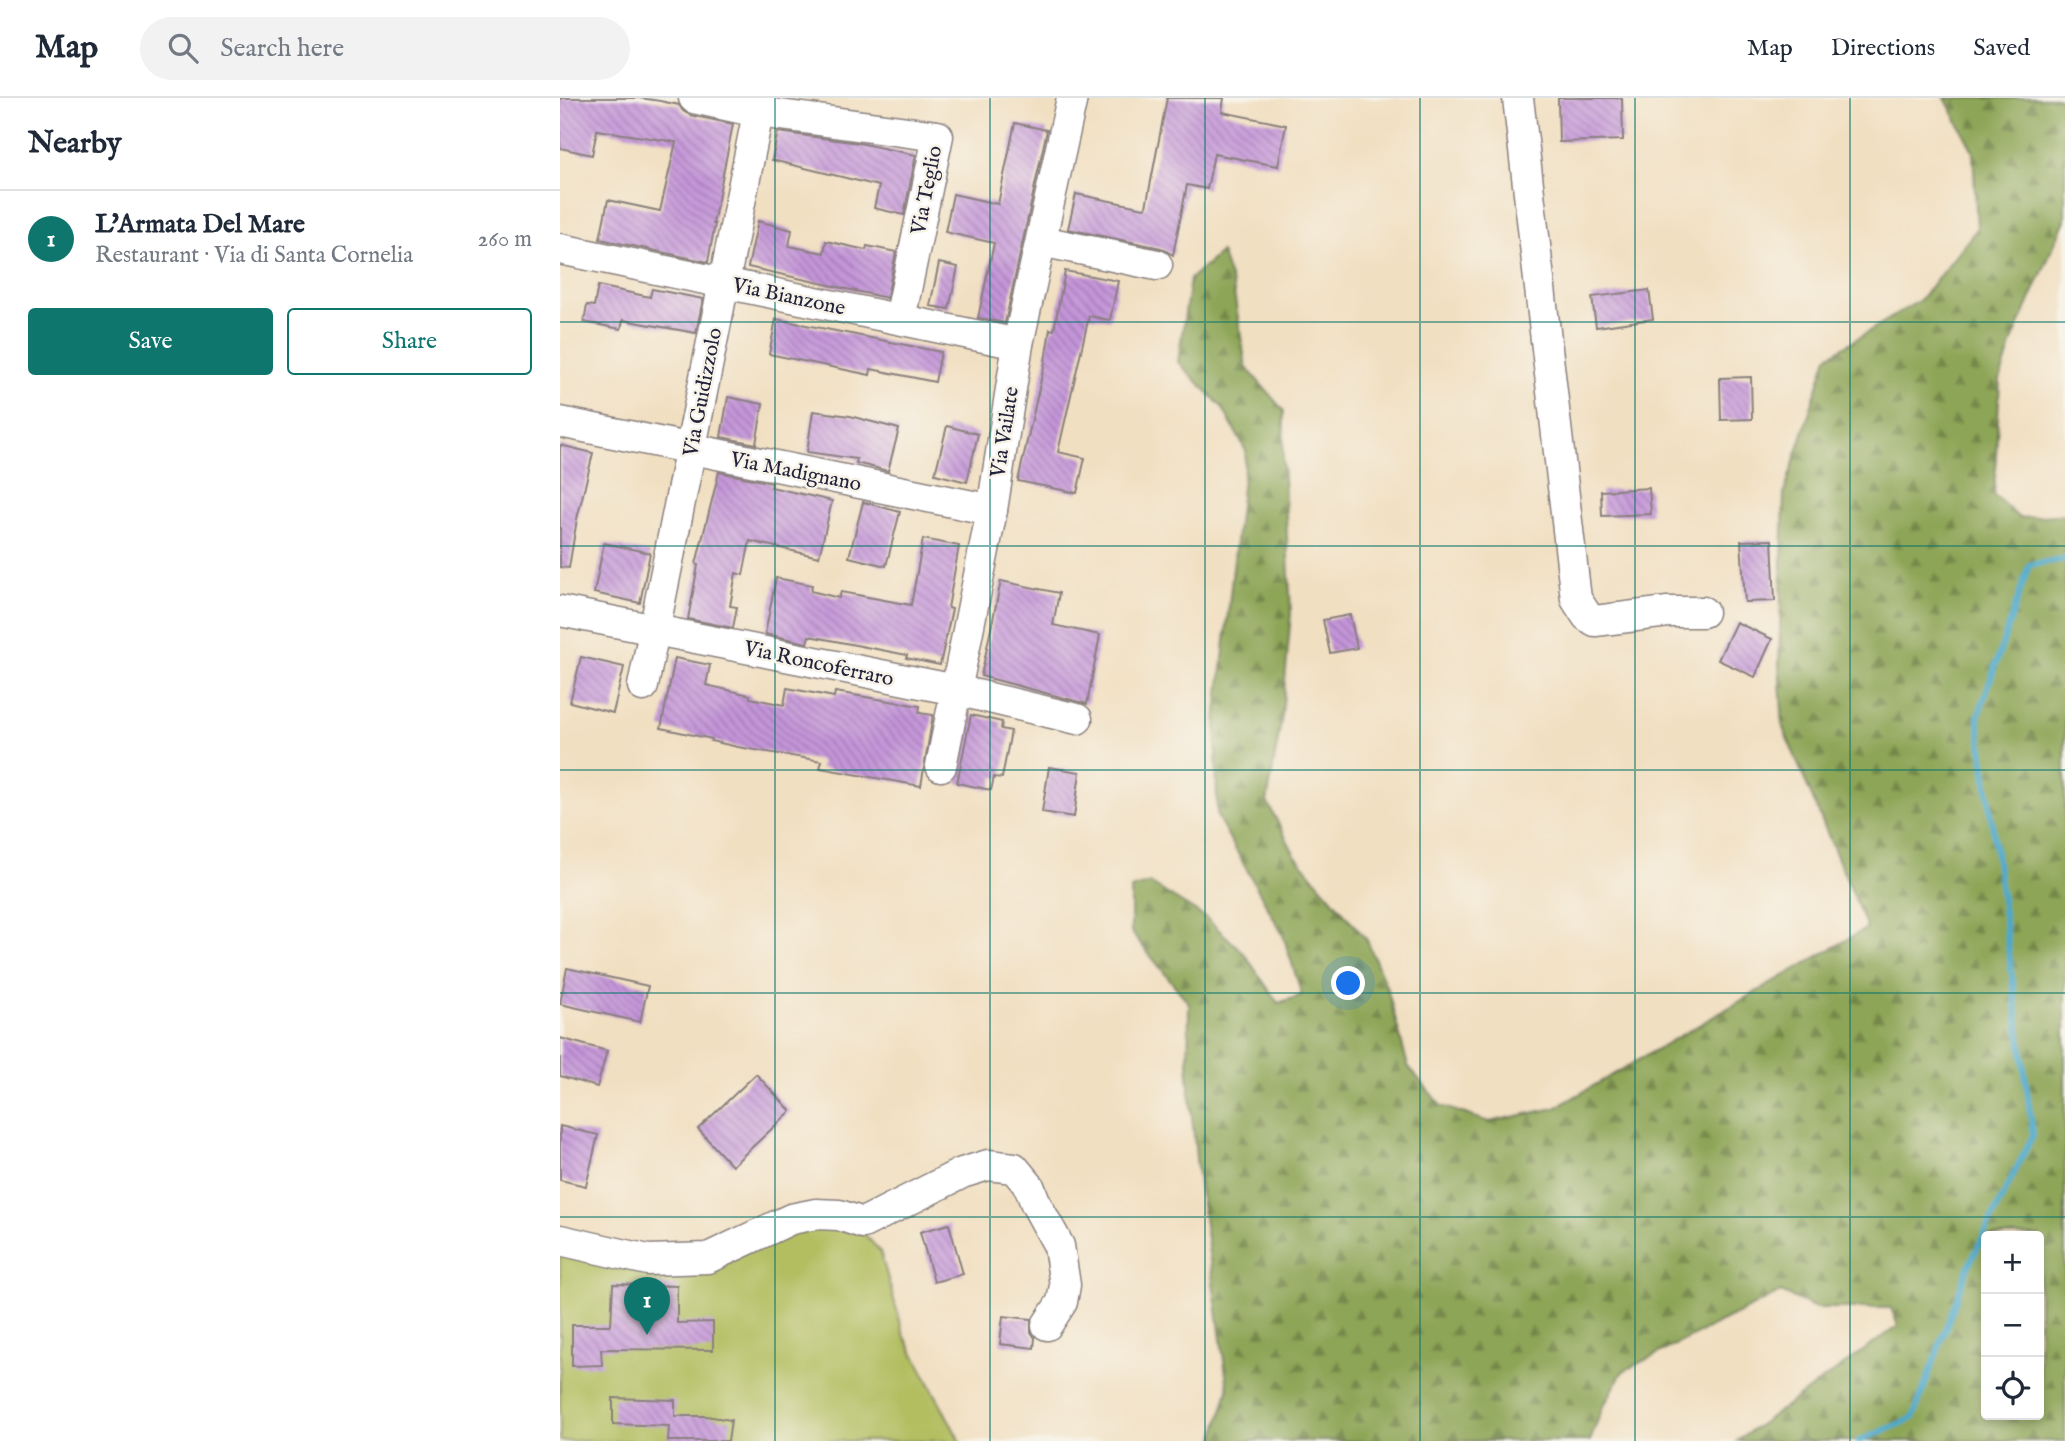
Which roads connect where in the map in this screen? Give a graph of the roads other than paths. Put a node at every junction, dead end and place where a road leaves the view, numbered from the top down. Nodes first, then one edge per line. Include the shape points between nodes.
1 (695, 98) edge
2 (1072, 98) edge
3 (1518, 98) edge
4 (759, 105) edge
5 (1041, 241) junction
6 (560, 249) edge
7 (1157, 265) dead end
8 (724, 283) junction
9 (900, 319) junction
10 (1018, 344) junction
11 (560, 422) edge
12 (690, 450) junction
13 (992, 510) junction
14 (560, 611) edge
15 (1703, 612) dead end
16 (654, 629) junction
17 (643, 686) dead end
18 (956, 690) junction
19 (1077, 719) dead end
20 (941, 766) dead end
21 (560, 1240) edge
22 (1047, 1325) dead end

1 - 4 street, Via Teglio
2 - 5 street, Via Vailate
3 - 15 street via 1576,599 1595,621
4 - 8 street, Via Guidizzolo
4 - 9 street, Via Teglio via 938,136
5 - 7 street
5 - 10 street, Via Vailate
6 - 8 street, Via Bianzone
8 - 9 street, Via Bianzone
8 - 12 street, Via Guidizzolo
9 - 10 street, Via Bianzone
10 - 13 street, Via Vailate
11 - 12 street, Via Madignano
12 - 13 street, Via Madignano
12 - 16 street, Via Guidizzolo
13 - 18 street, Via Vailate
14 - 16 street, Via Roncoferraro
16 - 17 street, Via Guidizzolo
16 - 18 street, Via Roncoferraro
18 - 19 street, Via Roncoferraro
18 - 20 street, Via Vailate
21 - 22 street via 648,1260 708,1258 791,1219 839,1214 863,1223 962,1173 988,1165 1014,1168 1029,1186 1059,1246 1065,1285 1062,1302

